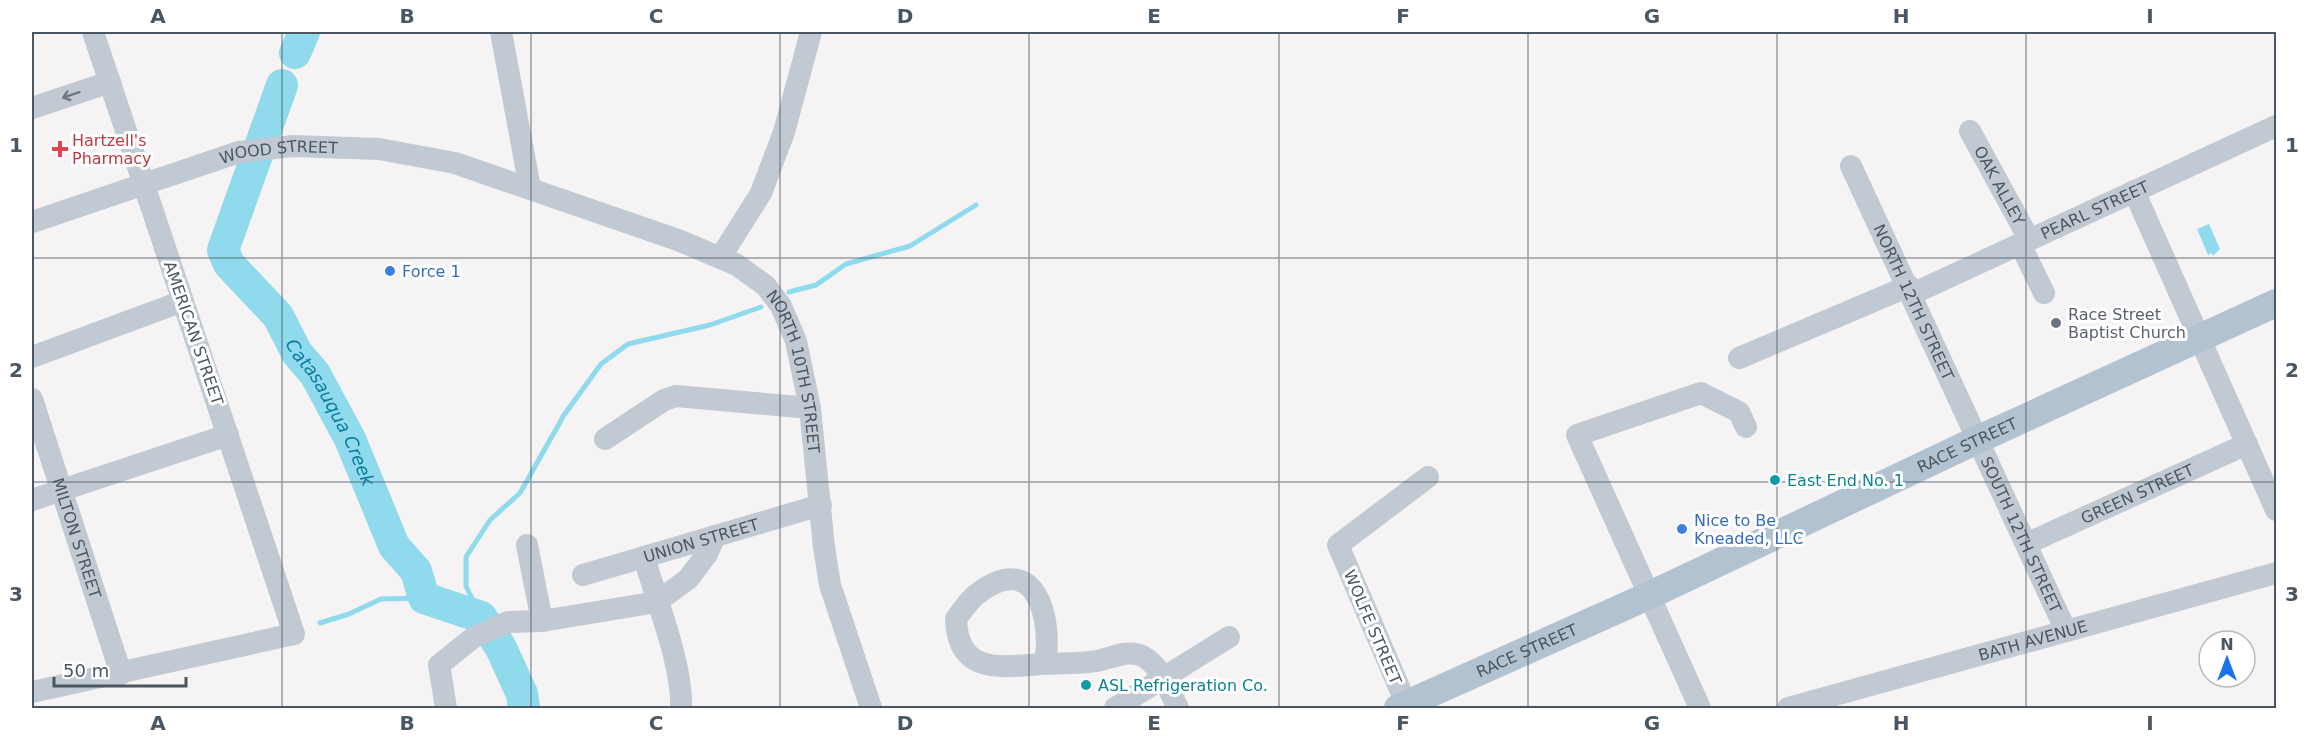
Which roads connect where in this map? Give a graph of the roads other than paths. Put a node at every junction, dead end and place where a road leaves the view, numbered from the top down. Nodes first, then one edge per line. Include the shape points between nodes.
1 (93, 32) edge
2 (501, 32) edge
3 (812, 32) edge
4 (110, 82) junction
5 (32, 108) edge
6 (2277, 126) edge
7 (1970, 130) dead end
8 (1851, 166) dead end
9 (144, 184) junction
10 (530, 189) junction
11 (2134, 191) junction
12 (32, 222) edge
13 (2024, 241) junction
14 (720, 258) junction
15 (1911, 290) junction
16 (2044, 293) dead end
17 (183, 301) junction
18 (2277, 303) edge
19 (2199, 338) junction
20 (32, 357) edge
21 (1739, 358) dead end
22 (32, 399) edge
23 (810, 408) junction
24 (1746, 427) dead end
25 (228, 435) junction
26 (605, 439) dead end
27 (1979, 439) junction
28 (2247, 444) junction
29 (2268, 466) edge
30 (1428, 477) dead end
31 (62, 490) junction
32 (32, 500) edge
33 (820, 505) junction
34 (2277, 510) edge
35 (715, 536) junction
36 (527, 544) dead end
37 (2026, 544) junction
38 (644, 557) junction
39 (2277, 573) edge
40 (583, 575) dead end
41 (1648, 596) junction
42 (657, 603) junction
43 (542, 621) junction
44 (2066, 631) junction
45 (1229, 637) dead end
46 (1045, 664) junction
47 (122, 674) junction
48 (1163, 676) junction
49 (32, 692) edge
50 (1404, 707) edge
51 (446, 708) edge
52 (681, 708) edge
53 (871, 708) edge
54 (1115, 708) edge
55 (1178, 708) edge
56 (1700, 708) edge
57 (1788, 708) edge

1 - 4 street, AMERICAN STREET
2 - 10 street
3 - 14 street via 784,132 761,193
4 -> 5 street
4 - 9 street, AMERICAN STREET
6 - 11 street, PEARL STREET
7 - 13 street, OAK ALLEY
8 - 15 street, NORTH 12TH STREET
9 - 10 street, WOOD STREET via 239,152 273,147 379,149 417,154
9 - 12 street, WOOD STREET
9 - 17 street, AMERICAN STREET
10 - 14 street, NORTH 10TH STREET
11 - 13 street, PEARL STREET
11 - 19 street
13 - 15 street, PEARL STREET
13 - 16 street, OAK ALLEY
14 - 23 street, NORTH 10TH STREET via 747,270 781,306 796,341
15 - 21 street, PEARL STREET
15 - 27 street, NORTH 12TH STREET
17 - 20 street
17 - 25 street, AMERICAN STREET
18 - 19 main road, RACE STREET
19 - 27 main road, RACE STREET
19 - 28 street
22 - 31 street, MILTON STREET
23 - 26 street via 676,396
23 - 33 street, NORTH 10TH STREET
24 - 41 street via 1739,412 1701,393 1577,435
25 - 31 street
25 - 47 street, AMERICAN STREET via 294,634
27 - 37 street, SOUTH 12TH STREET
27 - 41 main road, RACE STREET
28 - 29 street
28 - 37 street, GREEN STREET
29 - 34 street
30 - 50 street, WOLFE STREET via 1338,544
31 - 32 street
31 - 47 street, MILTON STREET
33 - 35 street, UNION STREET
33 - 53 street, NORTH 10TH STREET via 830,585
35 - 38 street, UNION STREET
35 - 42 street via 708,554 688,579
36 - 43 street
37 - 44 street, SOUTH 12TH STREET
38 - 40 street, UNION STREET
38 - 42 street
39 - 44 street, BATH AVENUE
41 - 50 main road, RACE STREET
41 - 56 street
42 - 43 street
42 - 52 street via 672,654
43 - 51 street via 508,622 474,637 439,665
44 - 57 street, BATH AVENUE
45 - 48 street
46 - 46 street via 999,668 985,665 957,639 956,620 975,595 995,582 1025,580 1036,593 1044,613 1048,644
46 - 48 street via 1066,665 1130,653 1142,656
47 - 49 street
48 - 54 street
48 - 55 street

